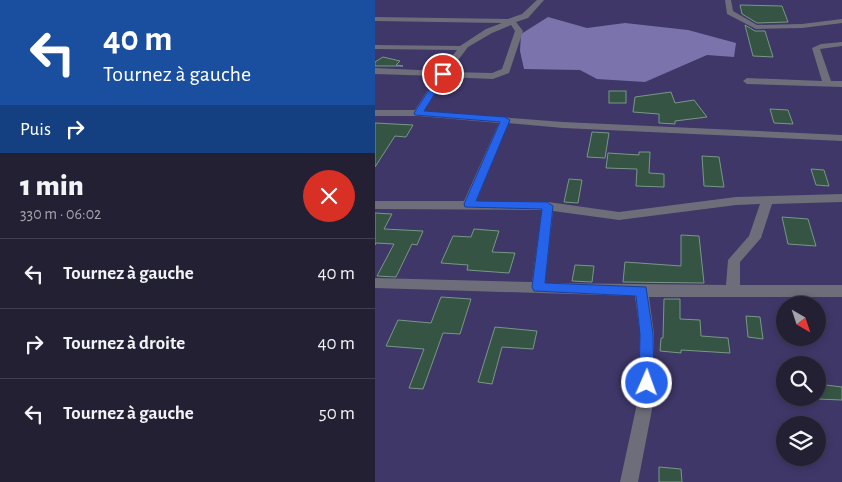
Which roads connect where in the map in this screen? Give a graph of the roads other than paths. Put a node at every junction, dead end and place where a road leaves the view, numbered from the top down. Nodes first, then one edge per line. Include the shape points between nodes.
1 (541, 0) edge
2 (728, 0) edge
3 (375, 19) edge
4 (511, 20) junction
5 (842, 21) edge
6 (842, 44) edge
7 (375, 47) edge
8 (463, 48) junction
9 (375, 71) edge
10 (443, 74) junction
11 (747, 81) dead end
12 (827, 83) junction
13 (842, 84) edge
14 (375, 113) edge
15 (418, 113) junction
16 (505, 120) junction
17 (842, 138) edge
18 (842, 198) edge
19 (767, 200) junction
20 (469, 204) junction
21 (375, 205) edge
22 (547, 206) junction
23 (375, 283) edge
24 (538, 287) junction
25 (641, 291) junction
26 (733, 291) junction
27 (842, 291) edge
28 (629, 482) edge

1 - 4 street via 525,16
2 - 5 street via 730,12 756,26 802,26
3 - 4 street
4 - 8 street via 473,39
4 - 10 street via 519,31 504,74
6 - 12 street via 816,48
7 - 8 street
8 - 10 street
9 - 10 street
10 - 15 street
11 - 12 street
12 - 13 street
14 - 15 street
15 - 16 street
16 - 17 street
16 - 20 street
18 - 19 street
19 - 22 street via 736,201 634,216
19 - 26 street via 755,238 734,260
20 - 21 street
20 - 22 street
22 - 24 street
23 - 24 street
24 - 25 street
25 - 26 street
25 - 28 street via 647,334 646,391
26 - 27 street

